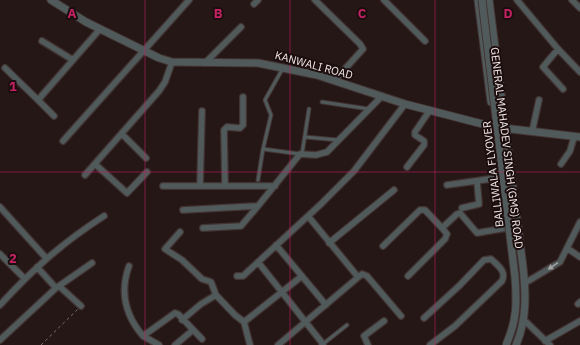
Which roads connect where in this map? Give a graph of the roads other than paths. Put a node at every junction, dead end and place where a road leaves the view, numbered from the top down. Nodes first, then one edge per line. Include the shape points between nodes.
1 (51, 0) edge
2 (189, 0) edge
3 (315, 0) edge
4 (384, 0) edge
5 (478, 0) edge
6 (488, 0) edge
7 (517, 0) edge
8 (572, 0) edge
9 (580, 8) edge
10 (241, 27) dead end
11 (100, 29) junction
12 (42, 41) dead end
13 (425, 41) dead end
14 (558, 49) junction
15 (142, 51) junction
16 (73, 60) junction
17 (172, 62) junction
18 (205, 62) junction
19 (5, 68) dead end
20 (283, 68) junction
21 (580, 72) edge
22 (499, 74) junction
23 (487, 75) junction
24 (334, 80) junction
25 (563, 89) dead end
26 (382, 96) junction
27 (501, 96) junction
28 (243, 97) dead end
29 (490, 98) junction
30 (38, 100) junction
31 (539, 100) dead end
32 (322, 102) dead end
33 (405, 104) junction
34 (309, 109) dead end
35 (370, 109) junction
36 (430, 110) junction
37 (202, 111) dead end
38 (54, 116) dead end
39 (494, 127) junction
40 (505, 128) junction
41 (532, 132) junction
42 (122, 134) junction
43 (305, 137) junction
44 (577, 137) edge
45 (340, 140) junction
46 (63, 142) dead end
47 (263, 149) junction
48 (301, 154) junction
49 (146, 158) dead end
50 (95, 164) junction
51 (561, 164) dead end
52 (407, 167) dead end
53 (147, 172) dead end
54 (85, 175) dead end
55 (511, 176) junction
56 (500, 179) junction
57 (258, 180) dead end
58 (477, 181) junction
59 (448, 185) dead end
60 (163, 186) dead end
61 (200, 186) junction
62 (225, 186) junction
63 (275, 186) junction
64 (394, 190) dead end
65 (514, 195) junction
66 (502, 196) junction
67 (258, 206) junction
68 (0, 207) edge
69 (462, 208) dead end
70 (183, 210) dead end
71 (104, 216) dead end
72 (308, 216) junction
73 (580, 222) edge
74 (203, 228) dead end
75 (442, 228) junction
76 (506, 228) junction
77 (180, 232) dead end
78 (329, 243) junction
79 (276, 245) junction
80 (383, 246) dead end
81 (567, 248) junction
82 (0, 255) edge
83 (580, 257) edge
84 (46, 258) junction
85 (258, 262) junction
86 (92, 263) dead end
87 (37, 266) junction
88 (129, 266) dead end
89 (237, 276) dead end
90 (302, 276) junction
91 (408, 276) dead end
92 (358, 277) junction
93 (24, 278) junction
94 (525, 283) junction
95 (58, 287) junction
96 (283, 293) junction
97 (216, 295) junction
98 (0, 305) edge
99 (326, 305) junction
100 (81, 306) road end
101 (401, 316) dead end
102 (424, 318) dead end
103 (182, 320) junction
104 (524, 320) junction
105 (384, 321) dead end
106 (580, 321) edge
107 (244, 322) junction
108 (306, 322) junction
109 (347, 325) dead end
110 (193, 330) junction
111 (143, 336) junction
112 (202, 339) dead end
113 (0, 340) edge
114 (548, 343) edge
115 (323, 344) edge
116 (159, 345) edge
117 (175, 345) edge
118 (250, 345) edge
119 (278, 345) edge
120 (368, 345) edge
121 (430, 345) edge
122 (502, 345) edge
123 (506, 345) edge
124 (511, 345) edge
125 (516, 345) edge

1 - 11 street, KANWALI ROAD
2 - 15 street
3 - 24 street via 363,49
4 - 13 street
5 - 23 street, GENERAL MAHADEV SINGH (GMS) ROAD
6 - 22 street, GENERAL MAHADEV SINGH (GMS) ROAD
6 - 123 street, BALLIWALA FLYOVER, bridge via 516,277 516,313
6 - 124 street, BALLIWALA FLYOVER via 520,283 520,317
7 - 14 street
8 - 9 street
10 - 18 street
11 - 15 street, KANWALI ROAD
11 - 16 street
12 - 16 street
14 - 21 street
14 - 25 street via 543,66
15 - 17 street, KANWALI ROAD
15 - 46 street
16 - 30 street
17 - 18 street, KANWALI ROAD
17 - 42 street via 159,91
18 - 20 street, KANWALI ROAD via 258,63
19 - 30 street
20 - 24 street, KANWALI ROAD
20 - 47 lane via 265,100 271,115
22 - 23 street
22 - 27 street, GENERAL MAHADEV SINGH (GMS) ROAD
23 - 29 street, GENERAL MAHADEV SINGH (GMS) ROAD
24 - 26 street, KANWALI ROAD
26 - 33 street, KANWALI ROAD
26 - 35 street
27 - 29 street
27 - 40 street, GENERAL MAHADEV SINGH (GMS) ROAD
28 - 62 street via 243,125 240,128 227,127 224,130
29 - 39 street, GENERAL MAHADEV SINGH (GMS) ROAD
30 - 38 street
31 - 41 street
32 - 35 lane
33 - 36 street, KANWALI ROAD
33 - 72 street via 366,157
34 - 43 lane
35 - 45 street
36 - 39 street, KANWALI ROAD
36 - 52 street via 414,132 424,141 424,145
37 - 61 street
39 - 40 street, KANWALI ROAD
39 - 56 street, GENERAL MAHADEV SINGH (GMS) ROAD
40 - 41 street, KANWALI ROAD
40 - 55 street, GENERAL MAHADEV SINGH (GMS) ROAD
41 - 44 street, KANWALI ROAD
42 - 49 street
42 - 50 street
43 - 45 lane
43 - 48 lane
44 - 51 street
45 - 48 street via 331,150 322,154
47 - 48 lane
47 - 57 lane
48 - 63 street
50 - 53 street via 127,193
50 - 54 street
55 - 56 street
55 - 65 street, GENERAL MAHADEV SINGH (GMS) ROAD
56 - 58 street
56 - 66 street, GENERAL MAHADEV SINGH (GMS) ROAD
58 - 59 street
58 - 69 street via 479,204
60 - 61 street
61 - 62 street
62 - 63 street
63 - 67 street
64 - 78 street
65 - 66 street
65 - 94 street, GENERAL MAHADEV SINGH (GMS) ROAD
66 - 76 street, GENERAL MAHADEV SINGH (GMS) ROAD
67 - 70 street
67 - 74 street via 241,226
68 - 84 street
71 - 84 street
72 - 78 street
72 - 79 street
73 - 81 street
75 - 76 street via 460,212 476,233
75 - 80 street via 425,210 420,210
75 - 91 street via 447,234 446,239
76 - 122 street, GENERAL MAHADEV SINGH (GMS) ROAD via 513,311
77 - 97 street via 165,249 182,260 202,279 211,282
78 - 92 street
79 - 85 street
79 - 90 street
81 - 83 street
81 -> 94 street via 560,262
82 - 93 street
84 - 87 street
85 - 89 street via 243,276
85 - 96 street
86 - 95 street
87 - 93 street
87 - 95 street
88 - 111 street via 124,283 124,296 133,322
90 - 96 street
90 - 99 street
92 - 99 street
92 - 101 street via 362,274 367,276
93 - 98 street
94 - 104 street, GENERAL MAHADEV SINGH (GMS) ROAD
95 - 100 street
95 - 113 street
96 - 107 street
96 - 108 street
97 - 103 street via 200,304
97 - 107 street
99 - 108 street
102 - 121 street via 484,260 491,259 502,270 502,281 455,326
103 - 110 street
103 - 111 street via 175,313
104 - 114 street
104 - 125 street, GENERAL MAHADEV SINGH (GMS) ROAD
105 - 120 street via 364,336
106 - 114 street
107 - 118 street
108 - 115 street
108 - 119 street
109 - 115 lane
110 - 112 street
110 - 117 street
111 - 116 street

